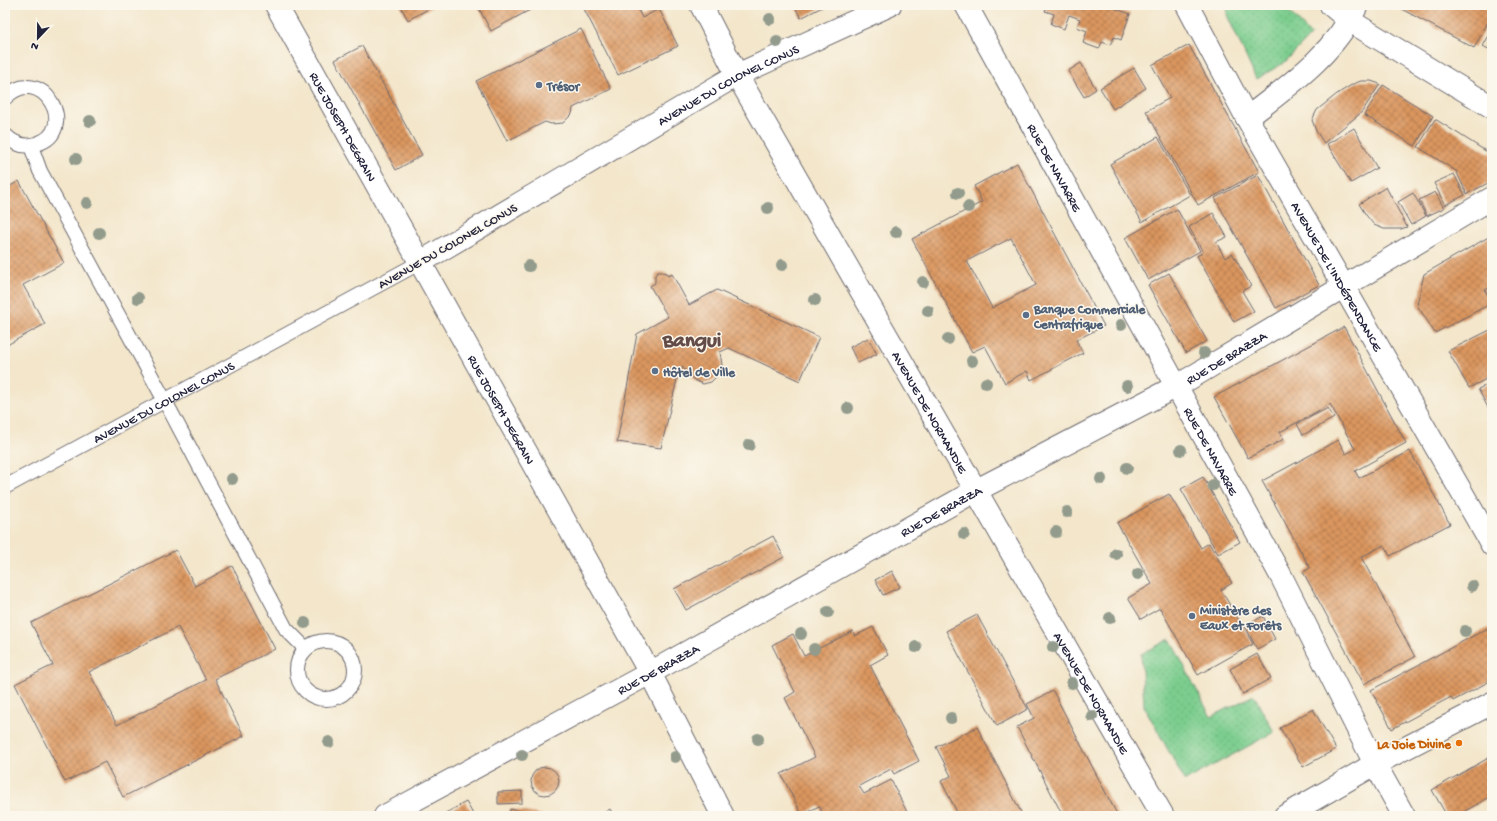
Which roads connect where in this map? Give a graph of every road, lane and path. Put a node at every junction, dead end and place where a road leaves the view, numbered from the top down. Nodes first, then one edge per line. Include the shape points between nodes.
1 (276, 5) edge
2 (701, 5) edge
3 (890, 5) edge
4 (966, 5) edge
5 (1187, 5) edge
6 (1331, 5) edge
7 (1353, 13) edge
8 (737, 75) junction
9 (5, 98) edge
10 (1492, 107) edge
11 (1247, 118) junction
12 (5, 135) edge
13 (31, 146) junction
14 (1492, 198) edge
15 (419, 263) junction
16 (1343, 286) junction
17 (1177, 386) junction
18 (165, 401) junction
19 (5, 487) edge
20 (975, 490) junction
21 (1492, 545) edge
22 (306, 649) junction
23 (650, 673) junction
24 (1492, 703) edge
25 (1375, 764) junction
26 (385, 816) edge
27 (723, 816) edge
28 (1163, 816) edge
29 (1285, 816) edge
30 (1404, 816) edge

1 - 15 street, RUE JOSEPH DEGRAIN
2 - 8 street, AVENUE DE NORMANDIE
3 - 8 street, AVENUE DU COLONEL CONUS
4 - 17 street, RUE DE NAVARRE
5 - 11 street, AVENUE DE L'INDÉPENDANCE
6 - 7 street
7 - 10 street
7 - 11 street via 1314,64
8 - 15 street, AVENUE DU COLONEL CONUS
8 - 20 street, AVENUE DE NORMANDIE
9 - 13 lane via 24,88 42,92 50,99 56,112 54,127 48,137
11 - 16 street, AVENUE DE L'INDÉPENDANCE
12 - 13 lane via 11,141
13 - 18 lane via 40,171
14 - 16 street, RUE DE BRAZZA
15 - 18 lane, AVENUE DU COLONEL CONUS
15 - 23 street, RUE JOSEPH DEGRAIN
16 - 17 street, RUE DE BRAZZA
16 - 21 street, AVENUE DE L'INDÉPENDANCE
17 - 20 street, RUE DE BRAZZA
17 - 25 street, RUE DE NAVARRE via 1281,576
18 - 19 lane, AVENUE DU COLONEL CONUS
18 - 22 lane via 286,629
20 - 23 street, RUE DE BRAZZA
20 - 28 street, AVENUE DE NORMANDIE
22 - 22 lane via 298,662 297,672 301,685 308,693 323,699 333,699 344,693 351,685 355,668 346,649 337,643 327,641 315,643
23 - 26 street, RUE DE BRAZZA
23 - 27 street, RUE JOSEPH DEGRAIN
24 - 25 street
25 - 29 street
25 - 30 street, RUE DE NAVARRE

